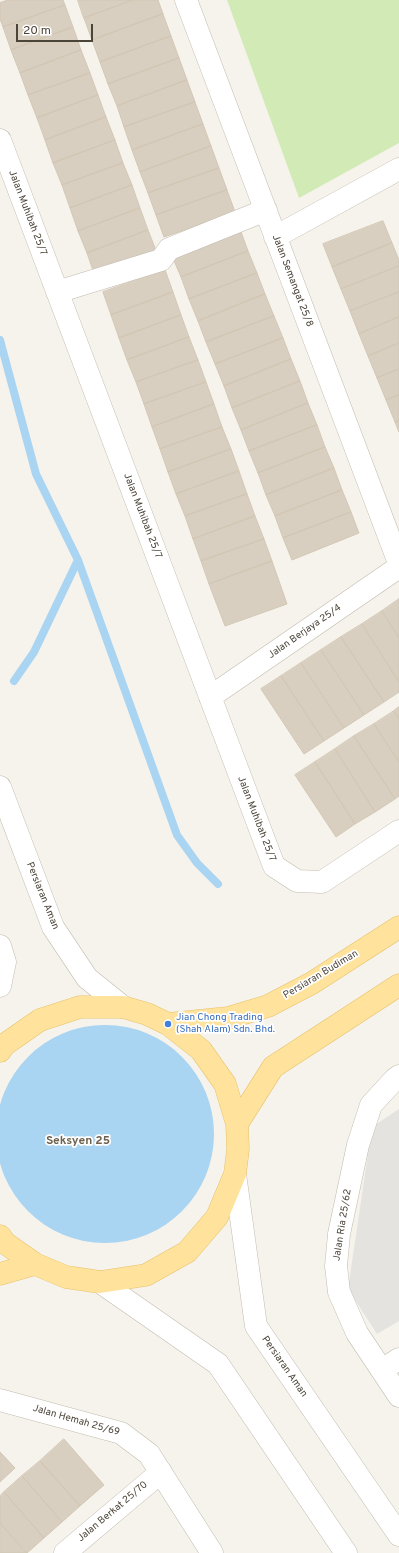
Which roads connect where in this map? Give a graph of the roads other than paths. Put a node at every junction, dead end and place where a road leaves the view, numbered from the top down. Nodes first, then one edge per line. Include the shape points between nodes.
1 (186, 0) edge
2 (0, 140) edge
3 (399, 169) edge
4 (266, 210) junction
5 (275, 237) junction
6 (57, 292) junction
7 (399, 563) edge
8 (399, 567) edge
9 (210, 697) junction
10 (0, 787) edge
11 (399, 831) edge
12 (399, 928) edge
13 (0, 946) edge
14 (399, 985) edge
15 (0, 986) edge
16 (123, 1007) junction
17 (168, 1024) junction
18 (0, 1051) edge
19 (399, 1076) edge
20 (237, 1124) junction
21 (235, 1174) junction
22 (0, 1236) edge
23 (35, 1264) junction
24 (0, 1274) edge
25 (100, 1282) junction
26 (390, 1364) edge
27 (399, 1396) edge
28 (0, 1400) edge
29 (161, 1472) junction
30 (399, 1535) edge
31 (65, 1553) edge
32 (212, 1553) edge
33 (346, 1553) edge

1 - 4 street, Jalan Semangat 25/8
2 - 6 street, Jalan Muhibah 25/7
3 - 5 street
4 - 5 street, Jalan Semangat 25/8
4 - 6 street via 169,249 161,260
5 - 7 street, Jalan Semangat 25/8
6 - 9 street, Jalan Muhibah 25/7
8 - 9 street, Jalan Berjaya 25/4
9 - 11 street, Jalan Muhibah 25/7 via 274,866 297,881 322,882
10 - 16 street, Persiaran Aman via 53,927 87,978
12 - 17 main road, Persiaran Budiman via 312,983 268,1006 228,1018
13 - 15 street via 5,962
14 - 20 main road via 273,1067
16 - 17 main road
16 - 18 main road via 80,1007 40,1020 4,1045
17 - 20 main road via 201,1050 225,1084
19 - 26 street, Jalan Ria 25/62 via 371,1105 358,1146 339,1234 336,1266 339,1292 357,1333
20 - 21 main road
21 - 25 main road via 217,1217 186,1252 146,1274
21 - 30 street, Persiaran Aman via 256,1326
22 - 23 main road via 5,1243
23 - 24 main road
23 - 25 main road via 66,1277
25 - 33 street via 218,1364
26 - 27 street, Jalan Ria 25/62
28 - 29 street, Jalan Hemah 25/69 via 120,1432 149,1454
29 - 31 street, Jalan Berkat 25/70
29 - 32 street, Jalan Hemah 25/69

